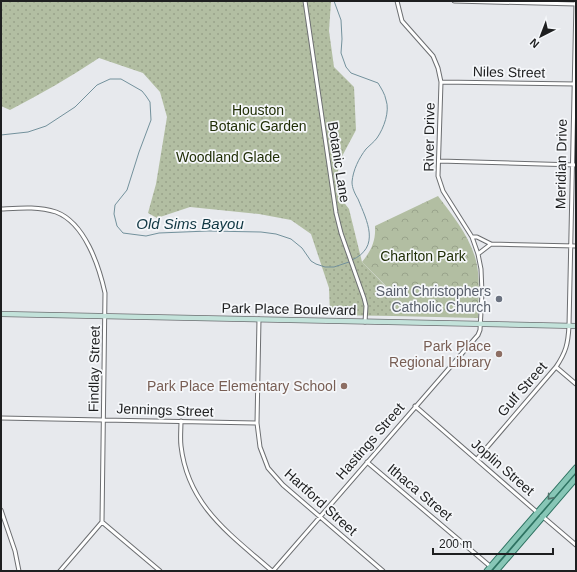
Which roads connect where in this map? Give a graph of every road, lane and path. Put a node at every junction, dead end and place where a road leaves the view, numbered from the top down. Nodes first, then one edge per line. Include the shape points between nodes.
1 (305, 1) edge
2 (397, 1) edge
3 (454, 1) edge
4 (576, 3) edge
5 (441, 82) junction
6 (575, 84) edge
7 (439, 161) junction
8 (574, 165) edge
9 (1, 209) edge
10 (472, 237) junction
11 (491, 244) junction
12 (570, 246) junction
13 (576, 246) edge
14 (478, 254) junction
15 (1, 314) edge
16 (106, 316) junction
17 (259, 319) junction
18 (365, 322) junction
19 (480, 325) junction
20 (569, 326) junction
21 (576, 326) edge
22 (556, 367) junction
23 (576, 384) edge
24 (415, 406) junction
25 (1, 418) edge
26 (104, 419) junction
27 (181, 421) junction
28 (257, 423) junction
29 (476, 459) junction
30 (367, 462) junction
31 (576, 468) edge
32 (576, 478) edge
33 (1, 510) edge
34 (537, 512) junction
35 (319, 516) junction
36 (543, 516) junction
37 (102, 522) junction
38 (576, 545) edge
39 (489, 569) edge
40 (18, 571) edge
41 (60, 571) edge
42 (160, 571) edge
43 (272, 571) edge
44 (383, 571) edge
45 (496, 571) edge

1 - 18 street, Botanic Lane via 336,213 366,306
2 - 5 street, River Drive via 402,21 433,56
3 - 4 street
4 - 6 street, Meridian Drive
5 - 6 street, Niles Street
5 - 7 street, River Drive
6 - 8 street, Meridian Drive
7 - 8 street
7 - 10 street, River Drive via 438,176 443,191
8 - 12 street, Meridian Drive
9 - 16 street, Findlay Street via 44,209 57,213 75,227 87,241 97,262 105,293
10 - 11 street
10 - 14 street, River Drive
11 - 12 street
11 - 14 street
12 - 13 street
12 - 20 street, Meridian Drive
14 - 19 street, River Drive via 482,294
15 - 16 street, Park Place Boulevard
16 - 17 street, Park Place Boulevard
16 - 26 street, Findlay Street
17 - 18 street, Park Place Boulevard
17 - 28 street, Hartford Street
18 - 19 street, Park Place Boulevard
19 - 20 street, Park Place Boulevard
19 - 24 street, Hastings Street via 478,335
20 - 21 street, Park Place Boulevard
20 - 22 street, Gulf Street via 567,347
22 - 23 street
22 - 29 street, Gulf Street
24 - 29 street, Joplin Street
24 - 30 street, Hastings Street
25 - 26 street, Jennings Street
26 - 27 street, Jennings Street
26 - 37 street, Findlay Street
27 - 28 street, Jennings Street
27 - 43 street via 180,445 194,492 215,520
28 - 35 street, Hartford Street via 260,447 268,468
29 - 34 street, Joplin Street
30 - 35 street, Hastings Street
30 - 39 street, Ithaca Street
31 -> 34 main road
32 - 36 main road
33 - 40 street via 15,551
34 - 36 street, Joplin Street
34 - 39 main road
35 - 43 street, Hastings Street
35 - 44 street, Hartford Street
36 - 38 street, Joplin Street
36 - 45 main road
37 - 41 street
37 - 42 street
39 - 45 street, Ithaca Street

